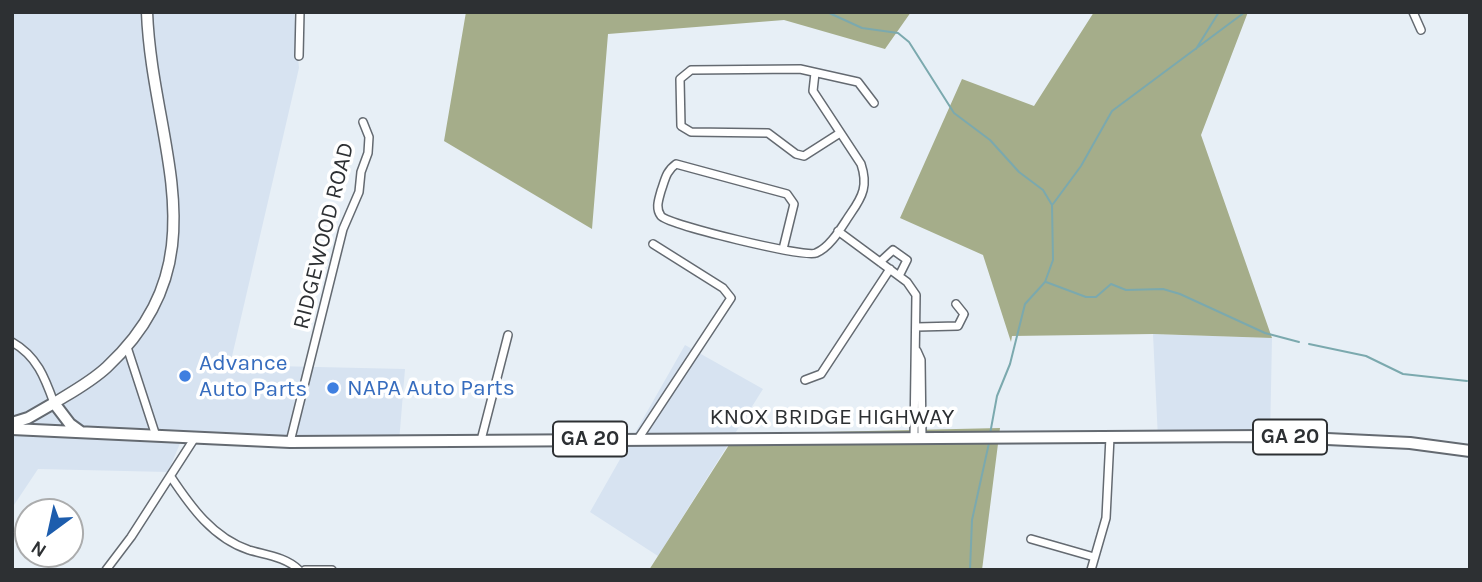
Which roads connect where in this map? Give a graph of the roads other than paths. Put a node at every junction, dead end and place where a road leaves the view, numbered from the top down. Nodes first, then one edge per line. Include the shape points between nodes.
1 (147, 12) edge
2 (300, 12) edge
3 (1413, 12) edge
4 (1421, 30) dead end
5 (299, 56) dead end
6 (815, 73) junction
7 (874, 103) dead end
8 (363, 122) dead end
9 (841, 133) junction
10 (838, 231) junction
11 (653, 244) dead end
12 (783, 249) junction
13 (880, 262) junction
14 (890, 270) junction
15 (899, 276) junction
16 (956, 304) dead end
17 (917, 327) junction
18 (508, 335) dead end
19 (12, 342) edge
20 (127, 347) junction
21 (806, 380) dead end
22 (54, 403) junction
23 (12, 423) edge
24 (12, 429) edge
25 (81, 432) junction
26 (1110, 437) junction
27 (156, 438) junction
28 (918, 438) junction
29 (194, 439) junction
30 (638, 439) junction
31 (481, 440) junction
32 (290, 442) junction
33 (1470, 451) edge
34 (171, 477) junction
35 (1031, 539) dead end
36 (1094, 557) junction
37 (106, 570) edge
38 (299, 570) edge
39 (305, 570) edge
40 (332, 570) edge
41 (1091, 570) edge

1 - 20 main road via 173,190 174,234 169,270 157,302
2 - 5 street
3 - 4 street
6 - 7 street via 858,82
6 - 9 street via 813,90
6 - 9 street via 800,69 691,69 680,79 681,126 691,132 768,133 803,156
8 - 32 street, RIDGEWOOD ROAD via 369,137 368,153 343,229
9 - 10 street via 860,164 865,187
10 - 12 street via 816,253
10 - 13 street
11 - 30 street via 731,298
12 - 12 street via 666,220 657,204 667,172 676,164 788,194 794,204
13 - 14 street
13 - 15 street via 889,251 903,255 907,260
14 - 15 street
14 - 21 street via 821,374
15 - 17 street via 916,295
16 - 17 street via 964,314 958,326
17 - 28 street via 921,360
18 - 31 street
19 - 22 street via 42,371
20 - 22 main road via 94,378
20 - 27 street
22 - 23 main road
22 - 25 main road
24 - 25 main road, GA 20
25 - 27 main road, GA 20
26 - 28 main road, KNOX BRIDGE HIGHWAY / GA 20
26 - 33 main road, KNOX BRIDGE HIGHWAY / GA 20 via 1265,436 1410,443
26 - 36 street via 1107,518
27 - 29 main road, GA 20
28 - 30 main road, KNOX BRIDGE HIGHWAY / GA 20
29 - 32 main road, KNOX BRIDGE HIGHWAY / GA 20
29 - 34 street
30 - 31 main road, KNOX BRIDGE HIGHWAY / GA 20
31 - 32 main road, KNOX BRIDGE HIGHWAY / GA 20
34 - 37 street
34 - 38 street via 190,505 222,536
35 - 36 street
36 - 41 street
39 - 40 street

